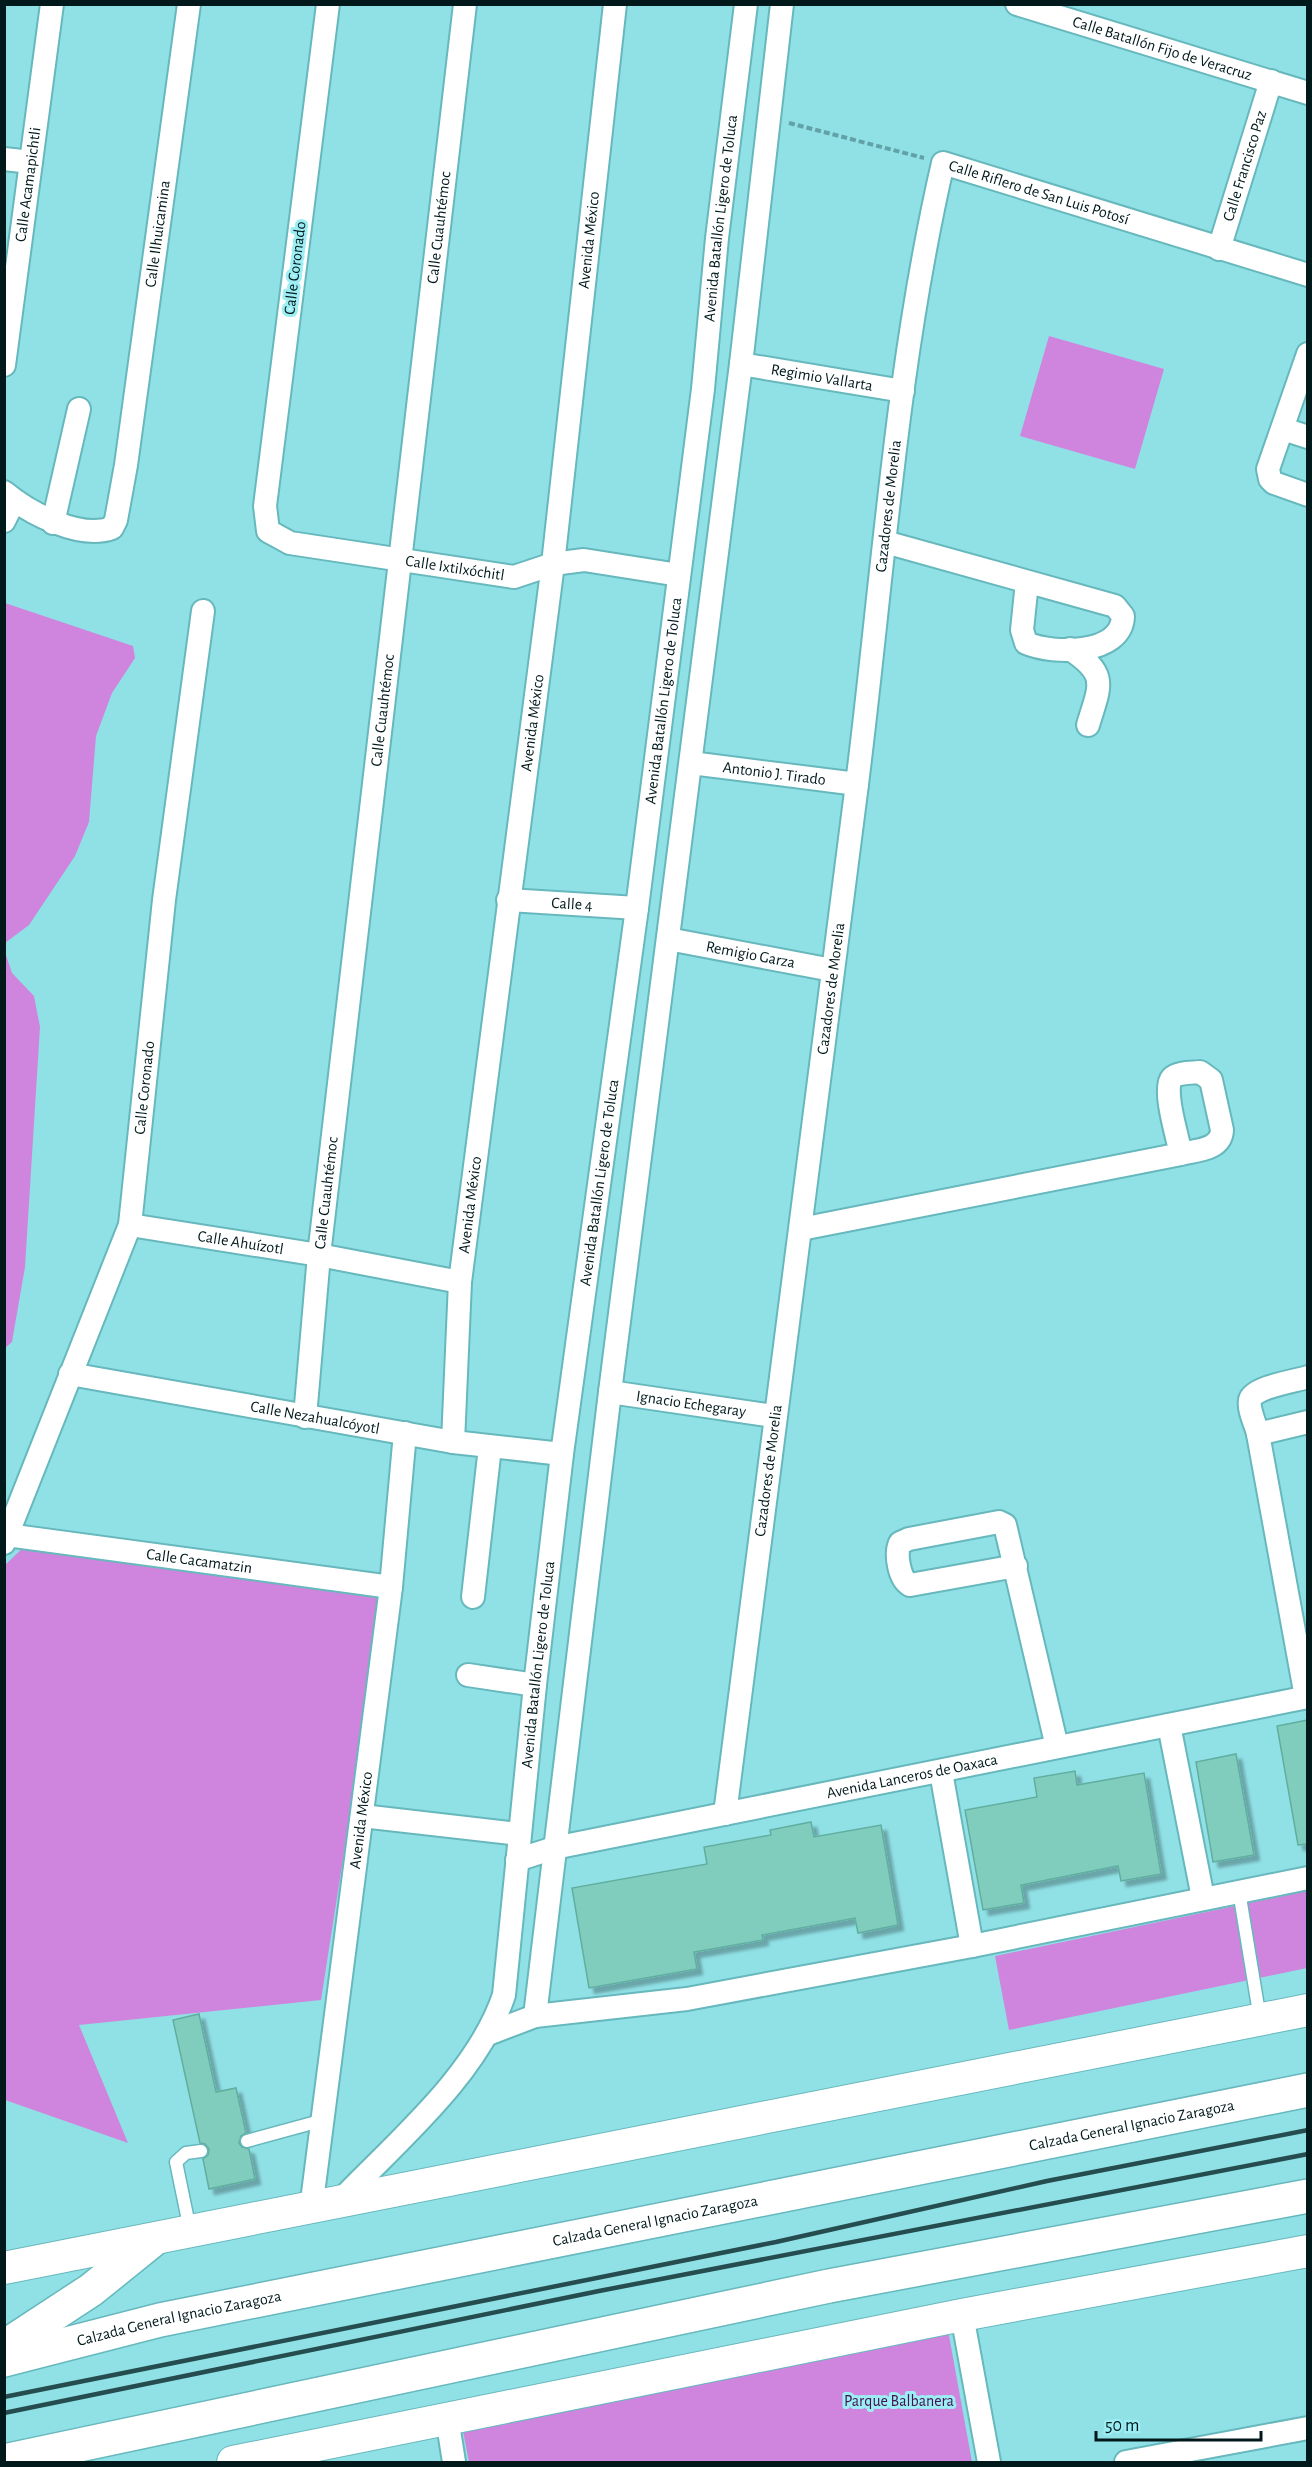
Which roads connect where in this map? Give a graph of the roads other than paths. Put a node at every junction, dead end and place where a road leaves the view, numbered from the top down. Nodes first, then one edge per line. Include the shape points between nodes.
1 (52, 4) edge
2 (189, 4) edge
3 (328, 4) edge
4 (465, 4) edge
5 (615, 4) edge
6 (746, 4) edge
7 (782, 4) edge
8 (1017, 4) edge
9 (1271, 81) junction
10 (1308, 93) edge
11 (735, 105) junction
12 (769, 113) junction
13 (4, 159) edge
14 (31, 162) junction
15 (943, 163) joint
16 (1219, 249) junction
17 (1308, 275) edge
18 (1308, 354) edge
19 (741, 364) junction
20 (4, 365) edge
21 (903, 391) junction
22 (79, 409) dead end
23 (1283, 429) junction
24 (1308, 437) edge
25 (1308, 495) edge
26 (8, 505) edge
27 (54, 522) junction
28 (268, 531) joint
29 (885, 542) junction
30 (401, 560) junction
31 (553, 564) junction
32 (679, 574) junction
33 (1027, 582) junction
34 (203, 611) dead end
35 (1070, 649) junction
36 (1088, 725) dead end
37 (691, 764) junction
38 (857, 784) junction
39 (508, 900) junction
40 (637, 908) junction
41 (668, 939) junction
42 (832, 970) junction
43 (1181, 1154) dead end
44 (130, 1225) junction
45 (801, 1229) junction
46 (319, 1255) junction
47 (460, 1282) junction
48 (70, 1374) junction
49 (1308, 1377) edge
50 (610, 1392) junction
51 (774, 1416) junction
52 (305, 1417) junction
53 (1308, 1422) edge
54 (405, 1433) junction
55 (1258, 1434) junction
56 (453, 1442) junction
57 (490, 1447) junction
58 (562, 1454) junction
59 (6, 1539) edge
60 (1016, 1566) junction
61 (391, 1587) junction
62 (473, 1597) dead end
63 (468, 1675) dead end
64 (535, 1685) junction
65 (1307, 1697) edge
66 (1169, 1725) junction
67 (1057, 1747) junction
68 (941, 1772) junction
69 (725, 1814) junction
70 (362, 1816) junction
71 (519, 1834) junction
72 (554, 1848) junction
73 (517, 1860) junction
74 (1308, 1878) edge
75 (1239, 1892) junction
76 (1203, 1898) junction
77 (972, 1946) junction
78 (1308, 2010) edge
79 (535, 2016) junction
80 (1260, 2019) junction
81 (488, 2034) junction
82 (1308, 2090) edge
83 (321, 2121) junction
84 (247, 2141) dead end
85 (201, 2151) dead end
86 (1308, 2196) edge
87 (324, 2206) junction
88 (190, 2230) junction
89 (153, 2240) junction
90 (1308, 2251) edge
91 (4, 2268) edge
92 (962, 2315) junction
93 (4, 2347) edge
94 (4, 2360) edge
95 (447, 2418) junction
96 (1308, 2428) edge
97 (4, 2462) edge
98 (233, 2463) edge
99 (454, 2463) edge
100 (989, 2463) edge
101 (1126, 2463) edge

1 - 14 street, Calle Acamapichtli
2 - 27 street, Calle Ilhuicamina via 118,512 112,528 95,532
3 - 28 street, Calle Coronado via 265,506
4 - 30 street, Calle Cuauhtémoc
5 - 31 street, Avenida México
6 - 11 street, Avenida Batallón Ligero de Toluca
7 - 12 street, Avenida Batallón Ligero de Toluca
8 - 9 street, Calle Batallón Fijo de Veracruz
9 - 10 street, Calle Batallón Fijo de Veracruz
9 - 16 street, Calle Francisco Paz
11 - 12 street, Avenida Batallón Ligero de Toluca
11 - 32 street, Avenida Batallón Ligero de Toluca
12 - 19 street, Avenida Batallón Ligero de Toluca
13 - 14 street
14 - 20 street, Calle Acamapichtli
15 - 16 street, Calle Riflero de San Luis Potosí
15 - 21 street, Cazadores de Morelia via 926,238
16 - 17 street, Calle Riflero de San Luis Potosí
18 - 23 street
19 - 21 street, Regimio Vallarta
19 - 37 street, Avenida Batallón Ligero de Toluca
21 - 29 street, Cazadores de Morelia
22 - 27 street
23 - 24 street
23 - 25 street via 1268,469 1270,479 1278,486
26 - 27 street
28 - 30 street, Calle Ixtilxóchitl via 290,543
29 - 33 street
29 - 38 street, Cazadores de Morelia
30 - 31 street, Calle Ixtilxóchitl via 514,577
30 - 46 street, Calle Cuauhtémoc
31 - 32 street, Calle Ixtilxóchitl via 584,560
31 - 39 street, Avenida México
32 - 40 street, Avenida Batallón Ligero de Toluca
33 - 35 street via 1022,637 1033,646
33 - 35 street via 1115,606 1123,616 1123,627 1116,637 1098,646
34 - 44 street, Calle Coronado via 164,900
35 - 36 street via 1091,663 1097,674 1099,688
37 - 38 street, Antonio J. Tirado
37 - 41 street, Avenida Batallón Ligero de Toluca
38 - 42 street, Cazadores de Morelia
39 - 40 street, Calle 4
39 - 47 street, Avenida México
40 - 58 street, Avenida Batallón Ligero de Toluca
41 - 42 street, Remigio Garza
41 - 50 street, Avenida Batallón Ligero de Toluca
42 - 45 street, Cazadores de Morelia
43 - 45 street
44 - 46 street, Calle Ahuízotl
44 - 48 street, Calle Coronado
45 - 51 street, Cazadores de Morelia
46 - 47 street, Calle Ahuízotl
46 - 52 street, Calle Cuauhtémoc
47 - 56 street, Avenida México
48 - 52 street, Calle Nezahualcóyotl
48 - 59 street, Calle Coronado
49 - 55 street via 1259,1390 1252,1396 1250,1404
50 - 51 street, Ignacio Echegaray
50 - 72 street, Avenida Batallón Ligero de Toluca
51 - 69 street, Cazadores de Morelia
52 - 54 street, Calle Nezahualcóyotl
53 - 55 street
54 - 56 street, Calle Nezahualcóyotl
54 - 61 street, Avenida México
55 - 65 street
56 - 57 street, Calle Nezahualcóyotl
57 - 58 street, Calle Nezahualcóyotl
57 - 62 street
58 - 64 street, Avenida Batallón Ligero de Toluca
59 - 61 street, Calle Cacamatzin
60 - 60 street via 1007,1529 999,1522 909,1539 897,1551 904,1579 910,1585
60 - 67 street
61 - 70 street, Avenida México
63 - 64 street
64 - 71 street, Avenida Batallón Ligero de Toluca
65 - 66 street, Avenida Lanceros de Oaxaca
66 - 67 street, Avenida Lanceros de Oaxaca
66 - 76 street
67 - 68 street, Avenida Lanceros de Oaxaca
68 - 69 street, Avenida Lanceros de Oaxaca
68 - 77 street
69 - 72 street, Avenida Lanceros de Oaxaca
70 - 71 street
70 - 83 street, Avenida México
71 - 73 street, Avenida Batallón Ligero de Toluca
72 - 73 street, Avenida Lanceros de Oaxaca
72 - 79 street, Avenida Batallón Ligero de Toluca
73 - 81 street, Avenida Batallón Ligero de Toluca via 504,1995
74 - 75 street
75 - 76 street
75 - 80 lane
76 - 77 street
77 - 79 street via 687,1999
78 - 80 main road
79 - 81 street
80 - 87 main road
81 - 87 street, Avenida Batallón Ligero de Toluca via 441,2096
82 - 94 highway, Calzada General Ignacio Zaragoza via 160,2320
83 - 84 lane
83 - 87 street, Avenida México
85 - 88 lane via 186,2153 176,2162
86 - 97 highway via 829,2286
87 - 88 main road
88 - 89 main road
89 - 91 main road
89 - 93 highway via 91,2290
90 - 92 main road
92 - 95 main road
92 - 100 street
95 - 98 main road
95 - 99 street
96 - 101 street

